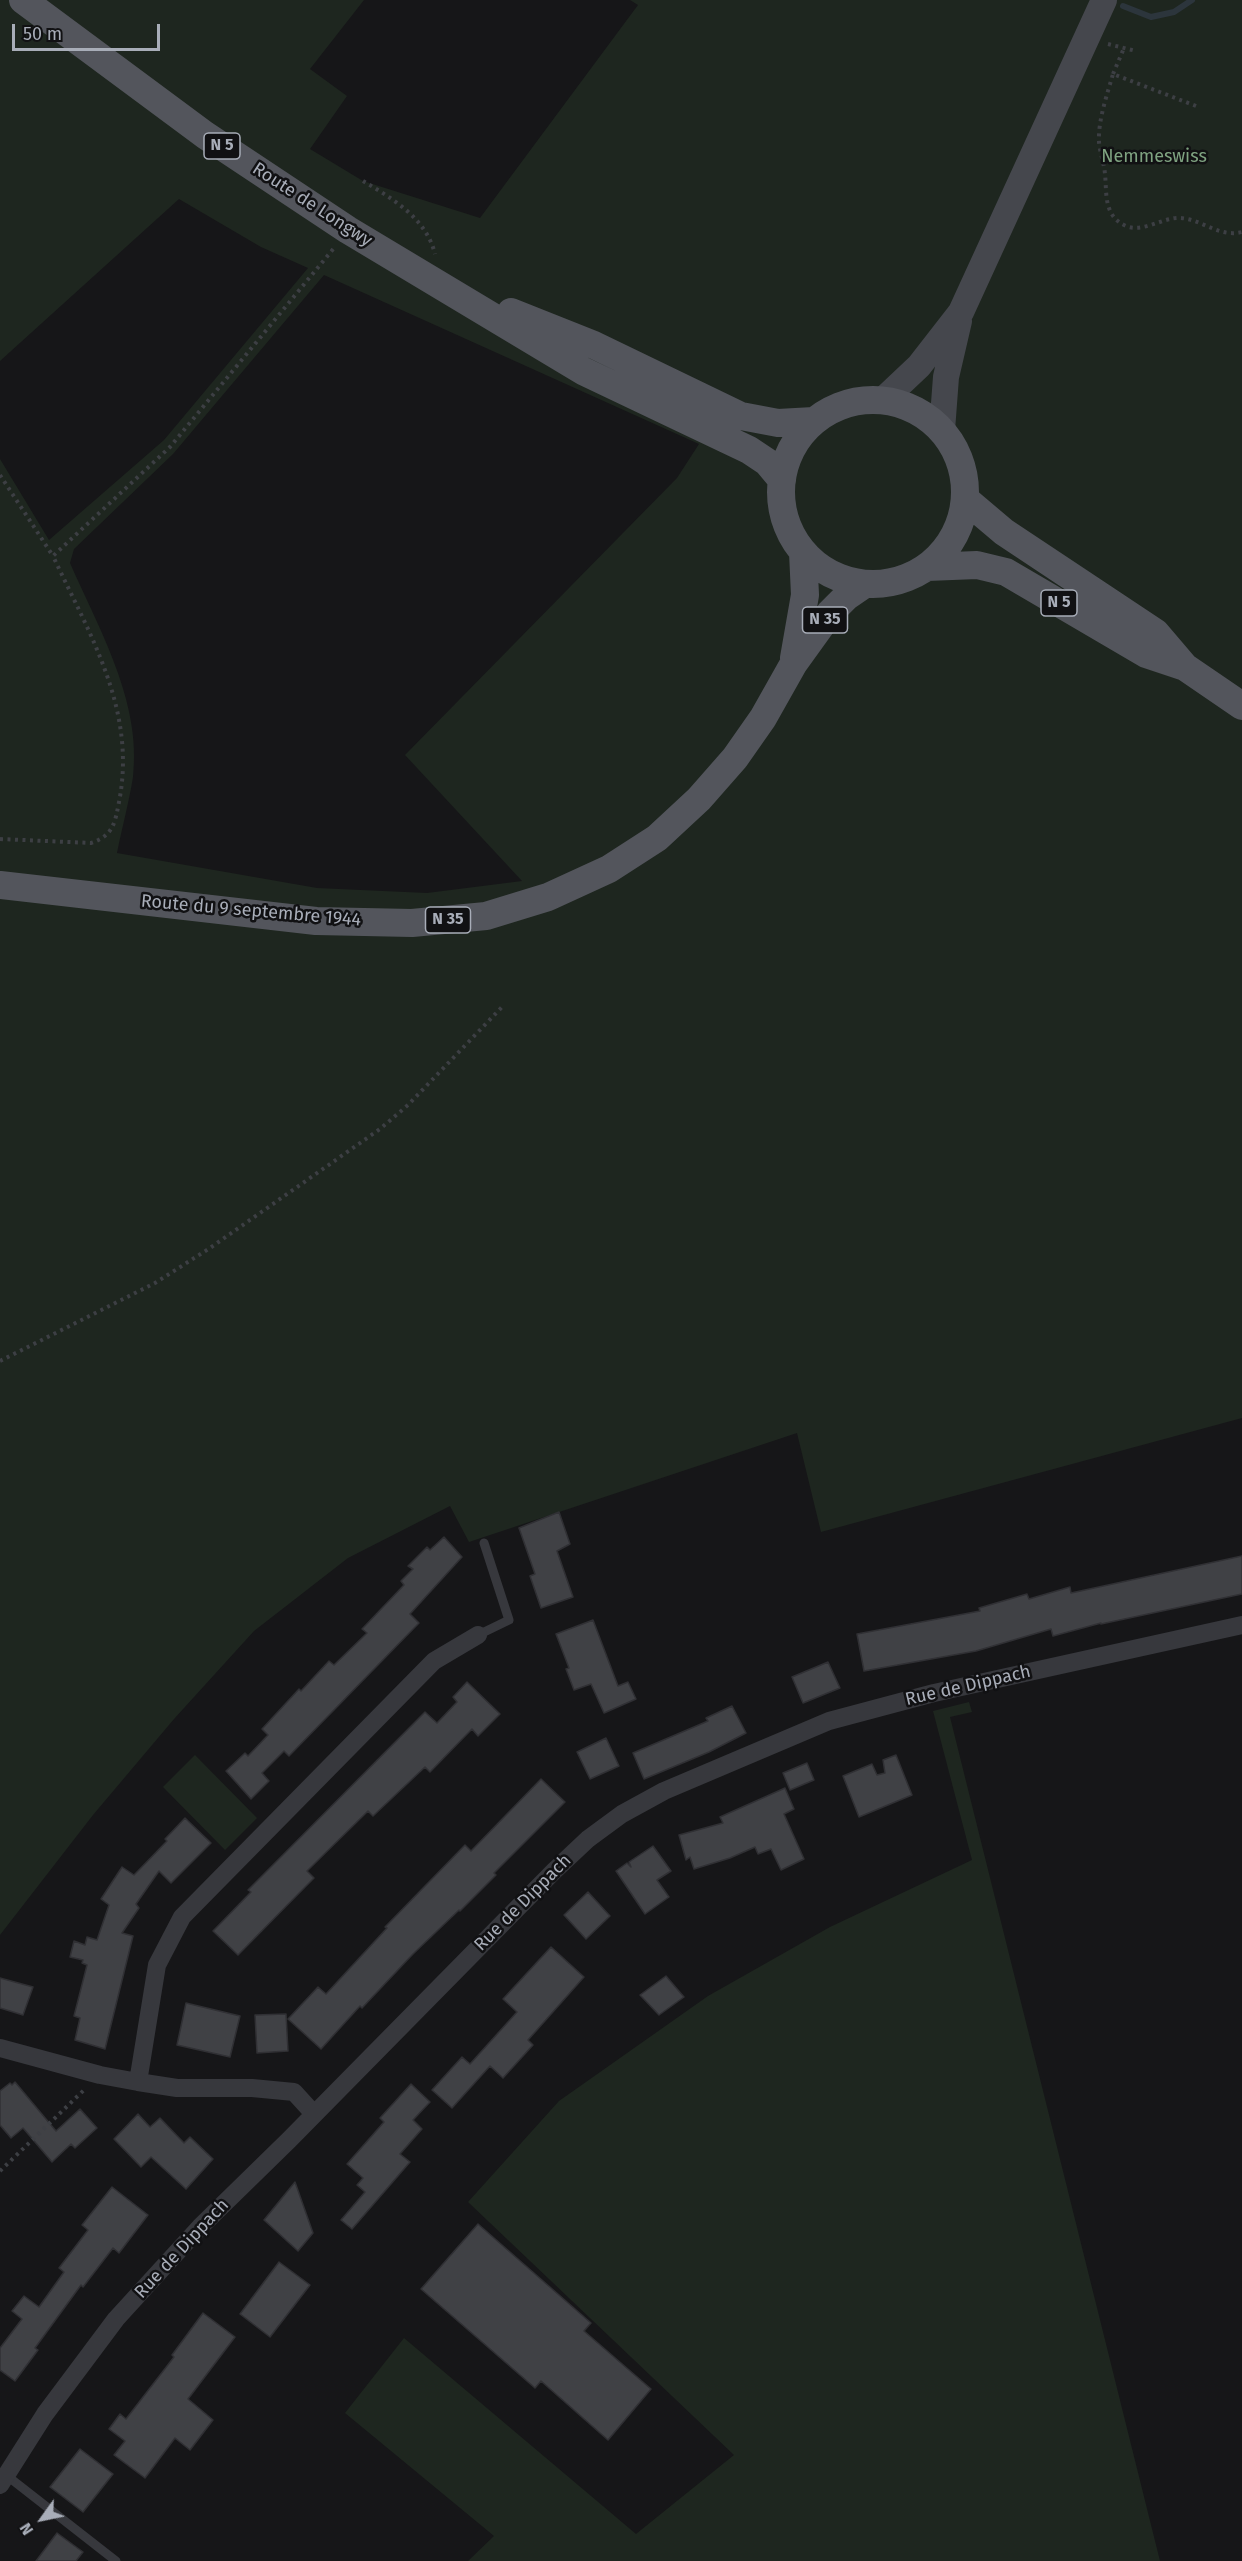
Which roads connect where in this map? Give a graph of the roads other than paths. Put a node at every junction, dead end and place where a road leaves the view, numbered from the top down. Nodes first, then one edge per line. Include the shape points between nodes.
1 (23, 0) edge
2 (1104, 0) edge
3 (429, 279) junction
4 (961, 312) junction
5 (883, 400) junction
6 (814, 421) junction
7 (942, 430) junction
8 (782, 480) junction
9 (965, 499) junction
10 (803, 552) junction
11 (927, 567) junction
12 (865, 584) junction
13 (794, 663) junction
14 (1185, 667) junction
15 (1242, 706) edge
16 (0, 885) edge
17 (484, 1543) dead end
18 (1242, 1625) edge
19 (478, 1635) joint
20 (0, 2048) edge
21 (138, 2082) junction
22 (314, 2114) junction
23 (3, 2480) edge
24 (116, 2561) edge

1 - 3 main road, Route de Longwy / N 5 via 205,135
2 - 4 main road
3 - 6 main road, Route de Longwy / N 5 via 594,345 741,416 778,423
3 - 8 main road, Route de Longwy / N 5 via 583,371 749,450
4 - 5 main road via 919,366
4 - 7 main road via 946,376
5 - 6 main road, N 5 via 835,408
5 - 7 main road, N 5 via 925,415
6 - 8 main road, N 5 via 787,458
7 - 9 main road, N 5 via 956,450 964,474
8 - 10 main road, N 5 via 782,506 789,530
9 - 11 main road, N 5 via 954,537
9 - 14 main road, N 5 via 1004,532 1156,633
10 - 12 main road, N 5 via 842,579
10 - 13 main road, N 35 via 805,595
11 - 12 main road, N 5 via 908,578
11 - 14 main road, N 5 via 977,565 1006,572 1146,654
12 - 13 main road, N 35 via 830,613
13 - 16 main road, Route du 9 septembre 1944 / N 35 via 735,758 657,838 609,869 569,888 486,916 412,923 316,921
14 - 15 main road, N 5
17 - 19 lane via 509,1620
18 - 22 street, Rue de Dippach via 934,1693 829,1721 664,1791 588,1839
19 - 21 street via 434,1661 182,1917 157,1965
20 - 21 street
21 - 22 street via 177,2088 294,2092
22 - 23 street, Rue de Dippach via 200,2227 116,2319 45,2414
23 - 24 lane

